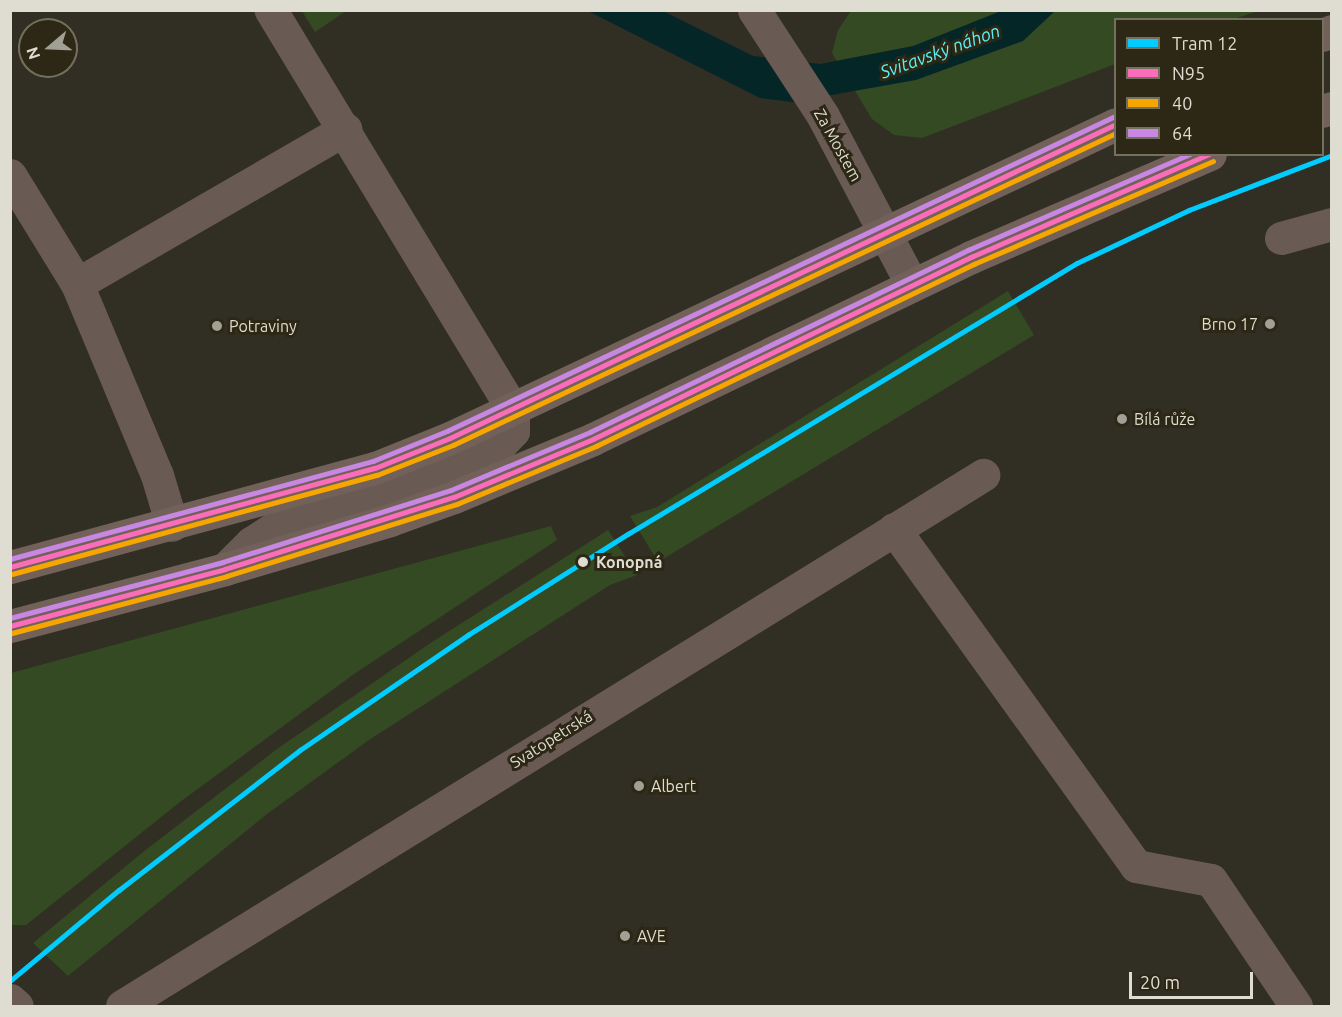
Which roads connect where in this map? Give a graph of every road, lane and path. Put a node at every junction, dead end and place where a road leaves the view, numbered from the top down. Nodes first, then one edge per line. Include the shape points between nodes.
1 (271, 10) edge
2 (766, 18) edge
3 (1114, 125) edge
4 (346, 129) junction
5 (1205, 156) edge
6 (10, 175) edge
7 (1332, 224) edge
8 (885, 233) junction
9 (1281, 238) dead end
10 (77, 284) junction
11 (912, 285) junction
12 (513, 410) junction
13 (983, 475) dead end
14 (172, 525) junction
15 (894, 529) junction
16 (10, 567) edge
17 (225, 569) junction
18 (10, 626) edge
19 (10, 1000) edge
20 (17, 1006) edge
21 (122, 1006) edge
22 (1296, 1006) edge

1 - 4 street
2 - 8 street, Za Mostem
3 - 8 main road
4 - 10 street
4 - 12 street
5 - 11 main road
6 - 10 street
7 - 9 street
8 - 11 street, Za Mostem
8 - 12 main road
10 - 14 street via 157,475
11 - 17 main road via 513,474 390,520
12 - 14 main road via 375,468
12 - 17 street via 513,431 493,452 426,480 279,525 251,543
13 - 15 street, Svatopetrská
14 - 16 main road
15 - 21 street, Svatopetrská
15 - 22 street via 1136,866 1211,880
17 - 18 main road
19 - 20 street

